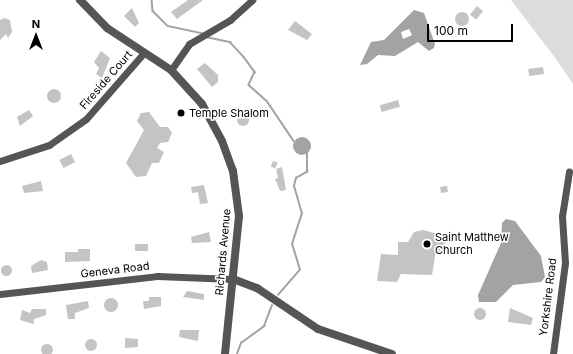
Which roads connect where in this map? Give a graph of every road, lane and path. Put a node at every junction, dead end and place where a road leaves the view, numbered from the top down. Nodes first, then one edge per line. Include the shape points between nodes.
1 (80, 0) edge
2 (252, 0) edge
3 (143, 54) junction
4 (171, 70) junction
5 (0, 161) edge
6 (569, 172) dead end
7 (232, 279) junction
8 (0, 294) edge
9 (225, 354) edge
10 (392, 354) edge
11 (553, 354) edge

1 - 3 street, Richards Avenue via 107,28
2 - 4 street via 230,20 189,44
3 - 4 street, Richards Avenue
3 - 5 street, Fireside Court via 86,119 49,145
4 - 7 street, Richards Avenue via 202,104 229,158 239,216
6 - 11 street, Yorkshire Road via 562,216 565,263
7 - 8 street, Geneva Road via 157,276
7 - 9 street, Richards Avenue
7 - 10 street via 257,288 318,329

